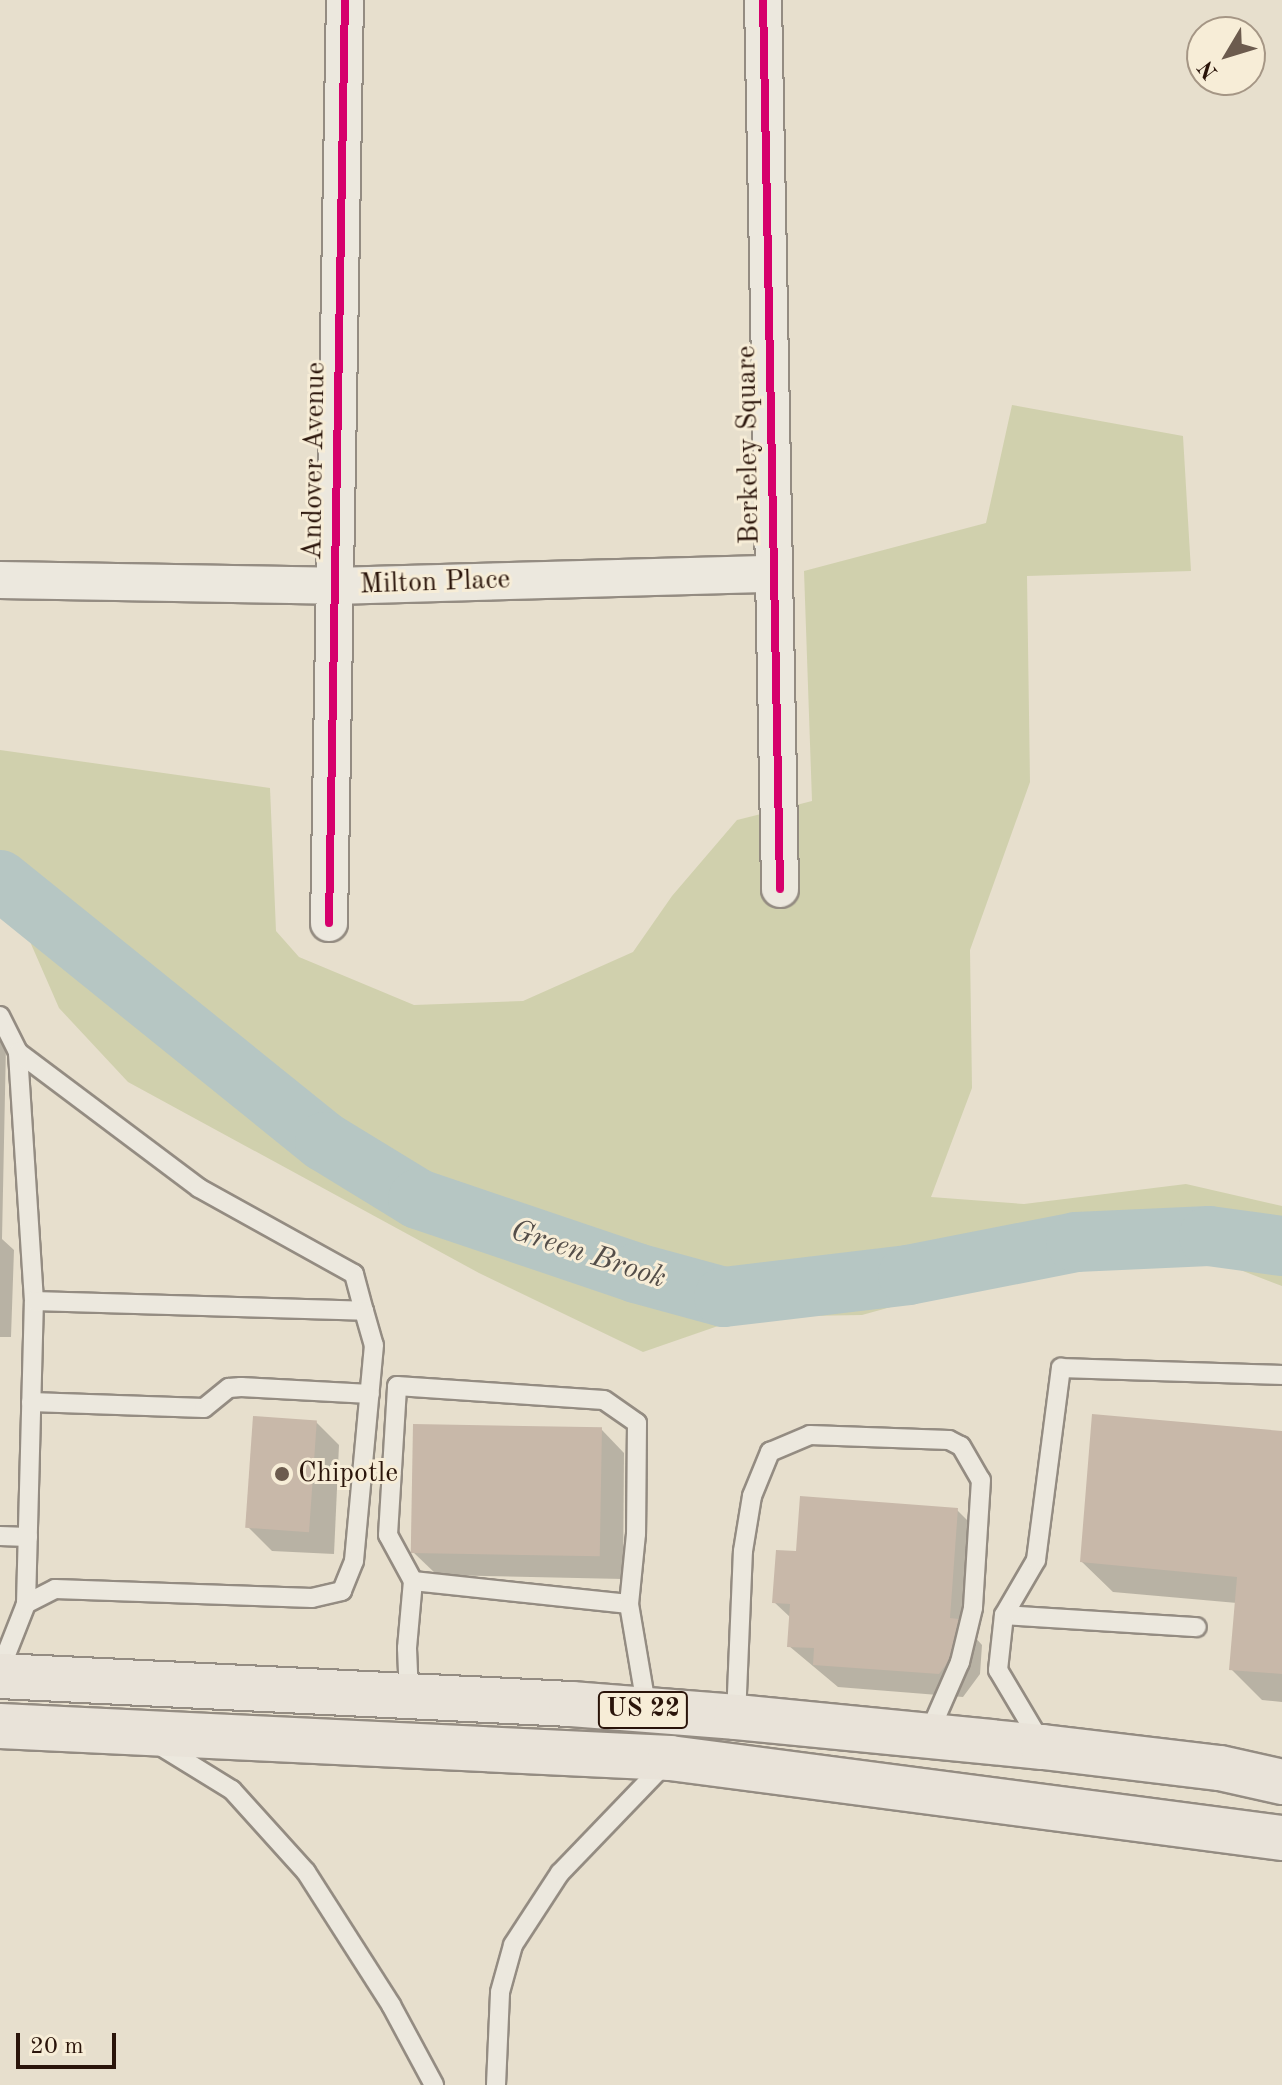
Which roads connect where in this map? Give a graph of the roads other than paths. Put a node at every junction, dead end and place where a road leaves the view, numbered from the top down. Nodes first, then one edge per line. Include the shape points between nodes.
1 (345, 0) edge
2 (763, 0) edge
3 (773, 574) junction
4 (0, 580) edge
5 (334, 586) junction
6 (780, 889) dead end
7 (329, 923) dead end
8 (0, 1016) edge
9 (18, 1052) junction
10 (34, 1301) junction
11 (364, 1311) junction
12 (1282, 1375) edge
13 (370, 1394) junction
14 (31, 1402) junction
15 (0, 1536) edge
16 (28, 1537) junction
17 (413, 1581) junction
18 (26, 1604) junction
19 (629, 1604) junction
20 (1004, 1615) junction
21 (1197, 1627) dead end
22 (0, 1673) edge
23 (409, 1696) junction
24 (647, 1710) junction
25 (736, 1717) junction
26 (0, 1726) edge
27 (132, 1730) junction
28 (929, 1733) junction
29 (1043, 1747) junction
30 (670, 1758) junction
31 (1282, 1782) edge
32 (1222, 1826) junction
33 (1282, 1838) edge
34 (1282, 1857) edge
35 (434, 2085) edge
36 (496, 2085) edge

1 - 5 street, Andover Avenue
2 - 3 street, Berkeley Square
3 - 5 street, Milton Place
3 - 6 street, Berkeley Square
4 - 5 street, Milton Place
5 - 7 street, Andover Avenue
8 - 9 lane
9 - 10 lane
9 - 11 lane via 199,1188 354,1274
10 - 11 lane
10 - 14 lane
11 - 13 lane via 374,1345
12 - 20 lane via 1061,1368 1036,1560
13 - 14 lane via 229,1388 204,1408
13 - 18 lane via 354,1561 342,1591 312,1598 55,1589
14 - 16 lane
15 - 16 lane
16 - 18 lane
17 - 19 lane
17 - 19 lane via 388,1535 397,1386 591,1398 604,1400 637,1423
17 - 23 lane
18 - 22 lane
19 - 24 lane
20 - 21 lane
20 - 29 lane via 998,1670
22 - 23 highway, US 22
23 - 24 highway, US 22
24 - 25 highway, US 22
25 - 28 highway, US 22
25 - 28 lane via 743,1551 752,1496 770,1452 810,1435 949,1440 961,1446 981,1480 974,1592 960,1662
26 - 27 highway, US 22
27 - 30 highway, US 22
27 - 35 lane via 208,1773 258,1813 349,1937
28 - 29 highway, US 22
29 - 31 highway, US 22 via 1220,1768
30 - 32 highway, US 22
30 - 36 lane via 560,1873 513,1945 500,1992
32 - 33 highway, US 22
32 - 34 highway

